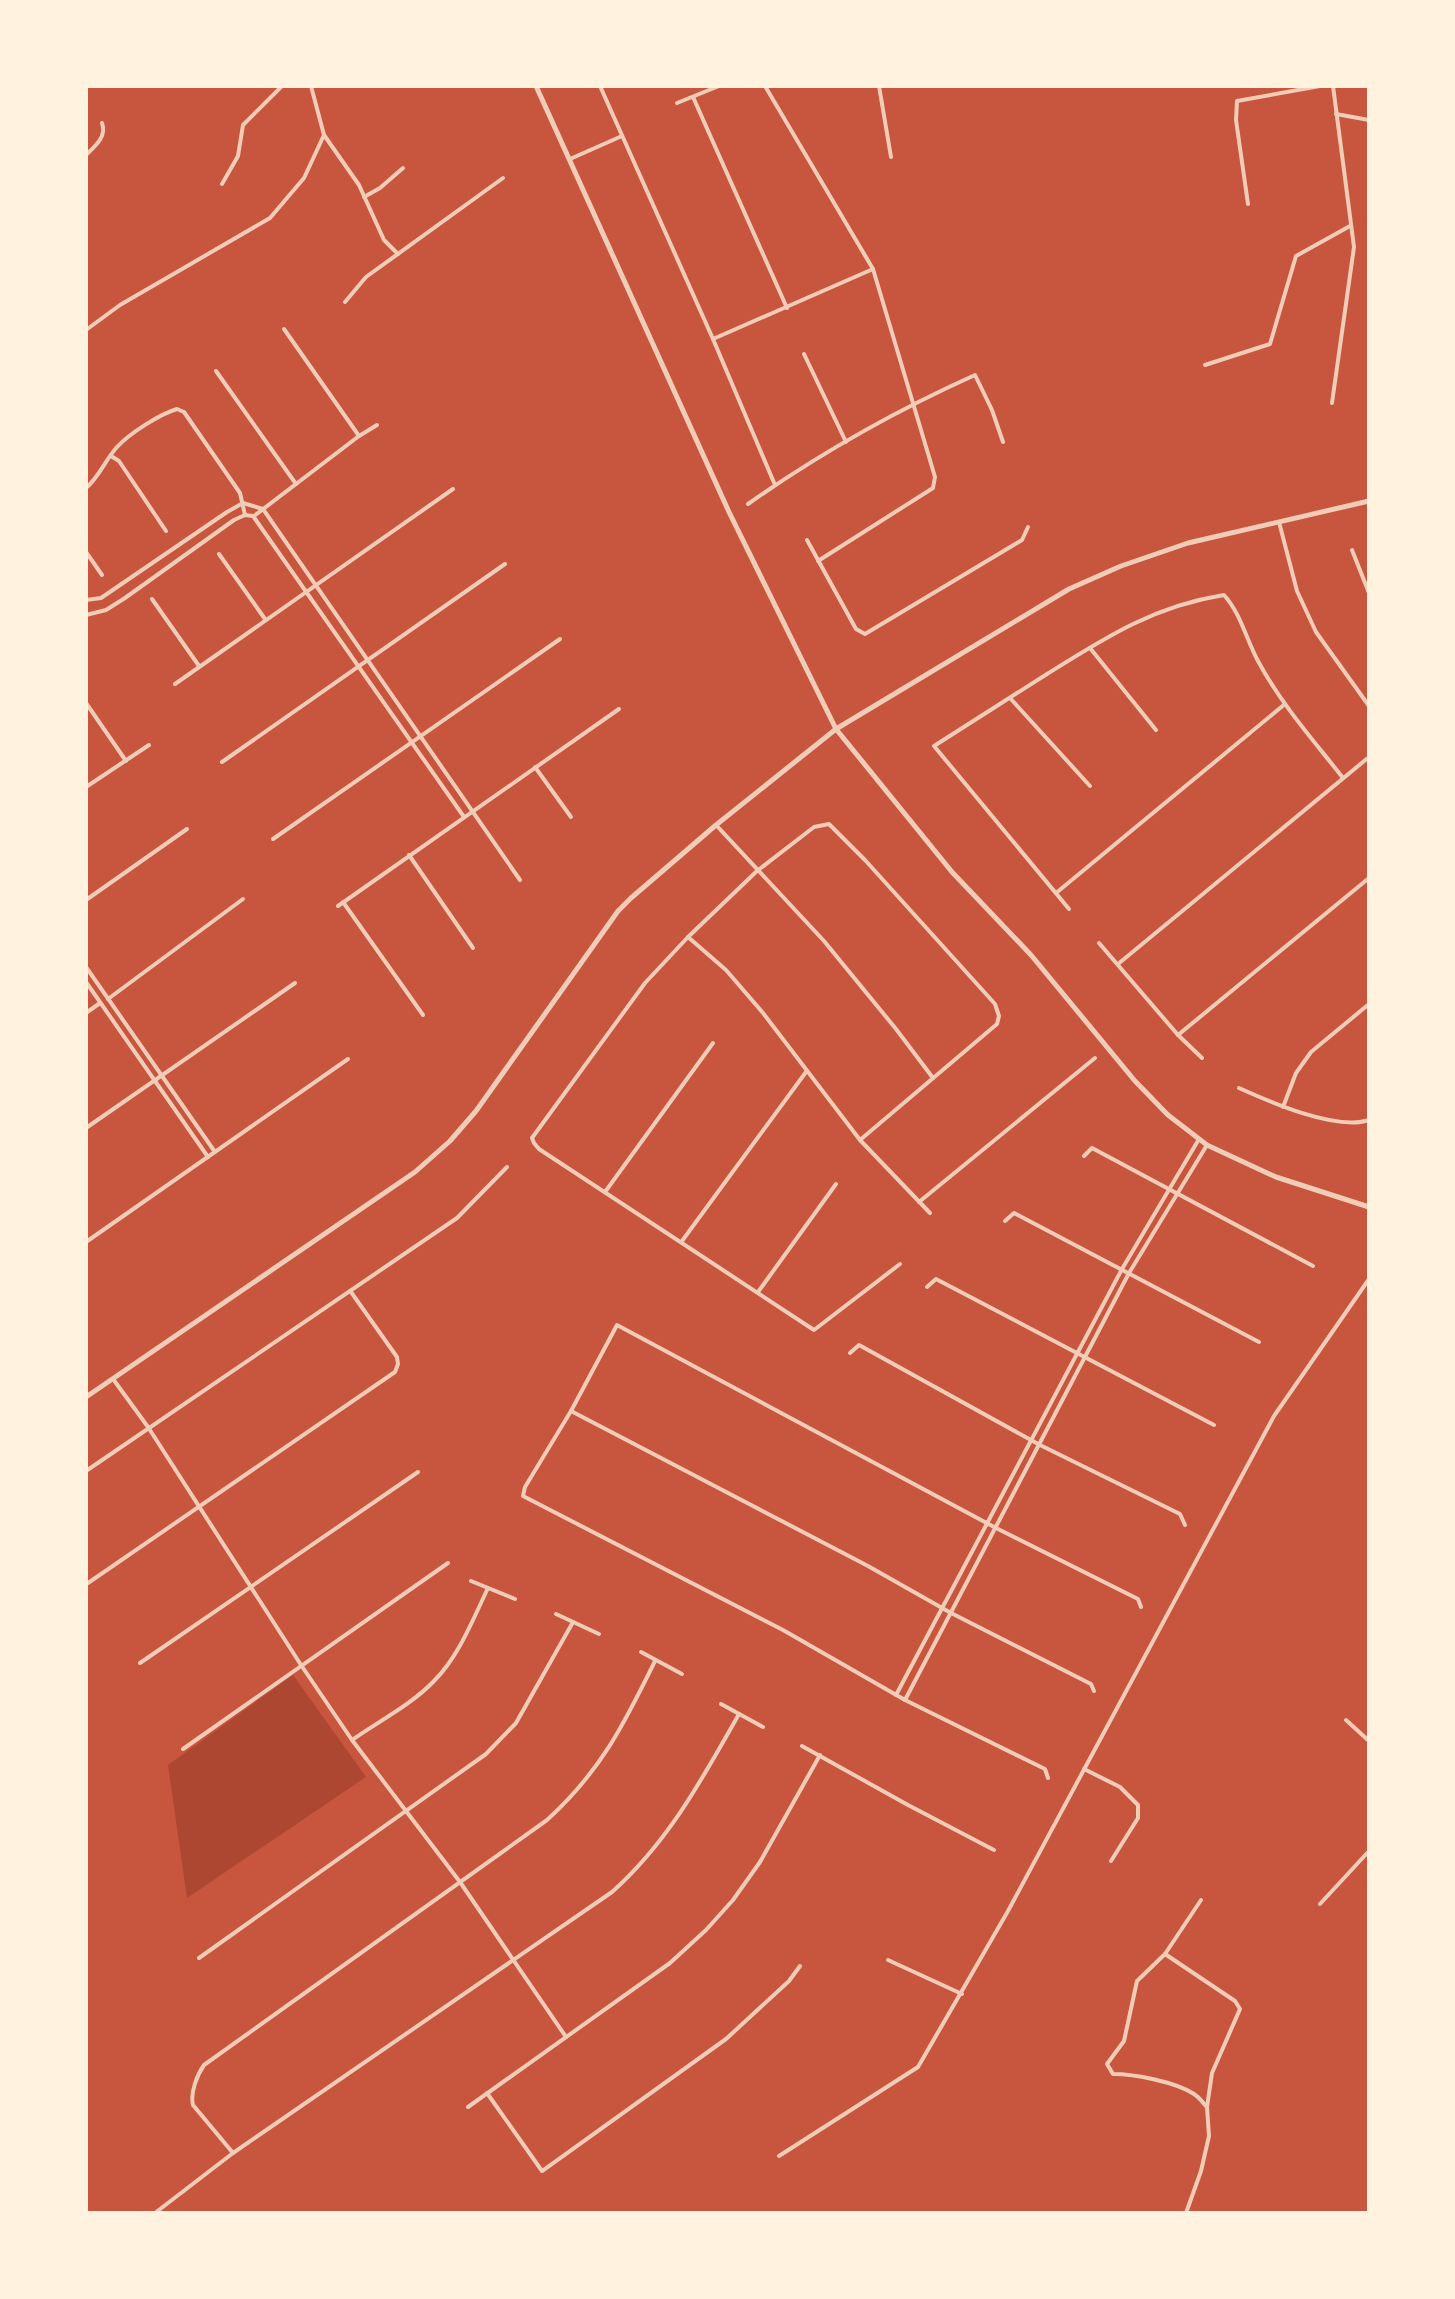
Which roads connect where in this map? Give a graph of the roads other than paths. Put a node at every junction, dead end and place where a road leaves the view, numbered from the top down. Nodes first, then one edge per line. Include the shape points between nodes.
1 (282, 86) edge
2 (311, 86) edge
3 (536, 86) edge
4 (600, 86) edge
5 (719, 86) edge
6 (765, 86) edge
7 (879, 86) edge
8 (1320, 86) edge
9 (1333, 86) edge
10 (693, 97) junction
11 (677, 103) dead end
12 (1336, 114) junction
13 (1369, 120) edge
14 (102, 123) dead end
15 (324, 135) junction
16 (622, 136) junction
17 (86, 155) edge
18 (891, 157) dead end
19 (570, 159) junction
20 (403, 168) dead end
21 (503, 178) dead end
22 (222, 184) dead end
23 (364, 197) junction
24 (1248, 204) dead end
25 (1351, 226) junction
26 (398, 254) junction
27 (873, 269) junction
28 (345, 302) dead end
29 (787, 308) junction
30 (284, 329) dead end
31 (86, 330) edge
32 (713, 339) junction
33 (804, 354) dead end
34 (1205, 365) dead end
35 (216, 371) dead end
36 (912, 403) junction
37 (1332, 403) dead end
38 (377, 425) dead end
39 (359, 436) junction
40 (846, 442) junction
41 (1003, 442) dead end
42 (111, 456) junction
43 (296, 484) junction
44 (775, 485) junction
45 (86, 488) edge
46 (453, 489) dead end
47 (1369, 501) edge
48 (243, 503) junction
49 (748, 504) dead end
50 (263, 509) junction
51 (245, 515) junction
52 (253, 516) junction
53 (1279, 522) junction
54 (1028, 527) dead end
55 (166, 531) dead end
56 (807, 540) dead end
57 (1352, 550) dead end
58 (86, 552) edge
59 (219, 554) dead end
60 (163, 556) junction
61 (818, 561) junction
62 (505, 564) dead end
63 (170, 566) junction
64 (141, 571) junction
65 (102, 575) dead end
66 (148, 581) junction
67 (315, 585) junction
68 (307, 590) junction
69 (1369, 593) edge
70 (152, 599) dead end
71 (86, 600) edge
72 (86, 615) edge
73 (265, 619) junction
74 (560, 639) dead end
75 (1090, 648) junction
76 (367, 660) junction
77 (199, 666) junction
78 (359, 666) junction
79 (175, 684) dead end
80 (1010, 698) junction
81 (86, 703) edge
82 (1285, 704) junction
83 (1369, 706) edge
84 (619, 709) dead end
85 (836, 729) junction
86 (1156, 730) dead end
87 (420, 736) junction
88 (412, 741) junction
89 (149, 745) dead end
90 (1369, 757) edge
91 (126, 761) junction
92 (222, 762) dead end
93 (535, 767) junction
94 (1343, 778) junction
95 (1090, 786) dead end
96 (86, 787) edge
97 (472, 811) junction
98 (464, 817) junction
99 (571, 817) dead end
100 (716, 825) junction
101 (187, 829) dead end
102 (273, 839) dead end
103 (409, 855) junction
104 (757, 871) junction
105 (1369, 878) edge
106 (520, 880) dead end
107 (1056, 893) junction
108 (243, 899) dead end
109 (86, 900) edge
110 (1069, 909) dead end
111 (688, 937) junction
112 (1099, 943) dead end
113 (473, 948) dead end
114 (1118, 964) junction
115 (86, 967) edge
116 (86, 982) edge
117 (295, 983) dead end
118 (108, 999) junction
119 (101, 1003) junction
120 (1369, 1004) edge
121 (86, 1013) edge
122 (423, 1015) dead end
123 (1178, 1035) junction
124 (713, 1043) dead end
125 (1095, 1058) dead end
126 (1202, 1058) dead end
127 (348, 1059) dead end
128 (807, 1071) junction
129 (161, 1075) junction
130 (933, 1078) junction
131 (154, 1080) junction
132 (1239, 1088) dead end
133 (1283, 1107) junction
134 (1369, 1120) edge
135 (86, 1128) edge
136 (1199, 1139) junction
137 (860, 1140) junction
138 (1207, 1145) junction
139 (215, 1152) junction
140 (1084, 1156) dead end
141 (208, 1157) junction
142 (507, 1167) dead end
143 (836, 1184) dead end
144 (1168, 1189) junction
145 (605, 1192) junction
146 (1176, 1193) junction
147 (919, 1202) junction
148 (1369, 1207) edge
149 (930, 1213) dead end
150 (1005, 1221) dead end
151 (682, 1241) junction
152 (86, 1242) edge
153 (900, 1264) dead end
154 (1313, 1266) dead end
155 (1122, 1269) junction
156 (1129, 1273) junction
157 (1369, 1279) edge
158 (927, 1287) dead end
159 (351, 1292) junction
160 (758, 1292) junction
161 (1259, 1342) dead end
162 (850, 1353) dead end
163 (1077, 1353) junction
164 (1085, 1357) junction
165 (113, 1379) junction
166 (86, 1397) edge
167 (571, 1411) junction
168 (1214, 1425) dead end
169 (148, 1427) junction
170 (1030, 1440) junction
171 (1040, 1445) junction
172 (86, 1471) edge
173 (418, 1472) dead end
174 (200, 1507) junction
175 (987, 1523) junction
176 (1185, 1525) dead end
177 (996, 1528) junction
178 (448, 1563) dead end
179 (471, 1581) dead end
180 (88, 1583) edge
181 (250, 1587) junction
182 (488, 1588) junction
183 (515, 1599) dead end
184 (1141, 1607) dead end
185 (941, 1608) junction
186 (951, 1613) junction
187 (556, 1614) dead end
188 (573, 1622) junction
189 (599, 1634) dead end
190 (641, 1652) dead end
191 (655, 1661) junction
192 (140, 1663) dead end
193 (301, 1665) junction
194 (682, 1674) dead end
195 (1094, 1691) dead end
196 (896, 1695) junction
197 (905, 1700) junction
198 (721, 1704) dead end
199 (739, 1714) junction
200 (1346, 1720) dead end
201 (763, 1727) dead end
202 (352, 1740) junction
203 (1369, 1741) edge
204 (802, 1746) dead end
205 (183, 1749) dead end
206 (820, 1755) junction
207 (1084, 1769) junction
208 (1048, 1778) dead end
209 (406, 1809) junction
210 (994, 1850) dead end
211 (1369, 1851) edge
212 (1111, 1861) dead end
213 (460, 1882) junction
214 (1201, 1900) dead end
215 (1320, 1904) dead end
216 (1165, 1954) junction
217 (199, 1958) dead end
218 (513, 1958) junction
219 (888, 1960) dead end
220 (800, 1966) dead end
221 (962, 1994) junction
222 (566, 2037) junction
223 (487, 2093) junction
224 (468, 2107) dead end
225 (1207, 2107) junction
226 (233, 2153) junction
227 (779, 2156) dead end
228 (155, 2213) edge
229 (1186, 2213) edge

1 - 22 street via 243,125 238,156
2 - 15 street
3 - 19 street
4 - 16 street
5 - 10 street
6 - 27 street
7 - 18 street
8 - 24 street via 1237,101
9 - 12 street
10 - 11 street
10 - 29 street
12 - 13 street
12 - 25 street
14 - 17 street via 100,141
15 - 23 street
15 - 31 street via 304,178 270,218
16 - 19 street
16 - 32 street
19 - 85 street via 729,512
20 - 23 street
21 - 26 street
23 - 26 street via 384,240
25 - 34 street via 1296,256 1270,344
25 - 37 street via 1354,247
26 - 28 street via 366,277
27 - 29 street
27 - 36 street
29 - 32 street
30 - 39 street
32 - 44 street
33 - 40 street
35 - 43 street
36 - 40 street
36 - 41 street via 975,375
36 - 61 street via 935,477 933,488
38 - 39 street
39 - 43 street
40 - 44 street
42 - 45 street
42 - 48 street via 119,445 177,409 184,412
42 - 55 street
43 - 50 street
44 - 49 street
46 - 67 street
47 - 53 street
48 - 50 street
48 - 51 street
48 - 60 street
50 - 52 street
50 - 67 street
51 - 52 street
51 - 63 street
52 - 68 street
53 - 83 street via 1297,591 1316,632
53 - 85 street via 1188,543 1069,589
54 - 61 street via 1022,540 865,634 856,629
56 - 61 street
57 - 69 street
58 - 65 street
59 - 73 street
60 - 63 street
60 - 64 street
62 - 76 street
63 - 66 street
64 - 66 street
64 - 71 street via 101,598
66 - 72 street via 106,610
67 - 68 street
67 - 76 street
68 - 73 street
68 - 78 street
70 - 77 street
73 - 77 street
74 - 87 street
75 - 80 street
75 - 82 street via 1143,617 1224,595
75 - 86 street
76 - 78 street
76 - 87 street
77 - 79 street
78 - 88 street
78 - 92 street
80 - 95 street
80 - 107 street via 934,746
81 - 91 street
82 - 94 street
82 - 107 street
84 - 93 street
85 - 100 street
85 - 136 street via 952,872 1031,955 1135,1081
87 - 88 street
87 - 97 street
88 - 98 street
88 - 102 street
89 - 91 street
90 - 94 street
91 - 96 street
93 - 97 street
93 - 99 street
94 - 114 street
97 - 98 street
97 - 106 street
98 - 103 street
100 - 104 street
100 - 165 street via 618,911 450,1141 415,1172
101 - 109 street
103 - 113 street
103 - 122 street via 340,904
104 - 111 street
104 - 130 street via 824,941
104 - 130 street via 814,827 829,824 995,1004 997,1024
105 - 123 street
107 - 110 street
108 - 118 street
111 - 128 street via 726,970
111 - 145 street via 645,983 532,1138 539,1149
112 - 114 street
114 - 123 street
115 - 118 street
116 - 119 street
117 - 129 street
118 - 119 street
118 - 129 street
119 - 121 street
119 - 131 street
120 - 133 street via 1311,1052
123 - 126 street
124 - 145 street
125 - 147 street
127 - 139 street
128 - 137 street
128 - 151 street
129 - 131 street
129 - 139 street
130 - 137 street
131 - 135 street
131 - 141 street
132 - 133 street
133 - 134 street via 1346,1123
136 - 138 street
136 - 144 street
137 - 147 street
138 - 146 street
138 - 148 street via 1276,1177
139 - 141 street
140 - 144 street via 1092,1148
141 - 152 street
142 - 159 street via 457,1218
143 - 160 street
144 - 146 street
144 - 155 street
145 - 151 street
146 - 154 street
146 - 156 street
147 - 149 street
150 - 155 street via 1014,1213
151 - 160 street
153 - 160 street via 814,1330
155 - 156 street
155 - 163 street
156 - 161 street
156 - 164 street
157 - 207 street via 1274,1416
158 - 163 street via 936,1279
159 - 169 street
159 - 174 street via 397,1357 395,1372
162 - 170 street via 859,1345
163 - 164 street
163 - 170 street
164 - 168 street
164 - 171 street
165 - 166 street
165 - 169 street
167 - 175 street via 617,1325
167 - 185 street
167 - 196 street via 523,1496 783,1630
169 - 172 street
169 - 174 street
170 - 171 street
170 - 175 street
171 - 176 street via 1180,1514
171 - 177 street
173 - 181 street
174 - 180 street
174 - 181 street
175 - 177 street
175 - 185 street
177 - 184 street via 1138,1599
177 - 186 street
178 - 193 street
179 - 182 street
181 - 192 street
181 - 193 street
182 - 183 street
182 - 202 street via 453,1658 435,1681
185 - 186 street
185 - 196 street
186 - 195 street via 1091,1684
186 - 197 street
187 - 188 street
188 - 189 street
188 - 209 street via 516,1723 486,1754
190 - 191 street
191 - 194 street
191 - 213 street via 622,1728 573,1797
193 - 202 street
193 - 205 street
196 - 197 street
197 - 208 street via 1045,1769
198 - 199 street
199 - 201 street
199 - 218 street via 691,1799 633,1873
200 - 203 street
202 - 209 street
204 - 206 street
206 - 210 street
206 - 222 street via 760,1862 715,1920 670,1963
207 - 212 street via 1120,1787 1138,1805 1138,1818
207 - 221 street
209 - 213 street
209 - 217 street
211 - 215 street
213 - 218 street
213 - 226 street via 204,2065 193,2105
214 - 216 street
216 - 225 street via 1240,2009 1212,2073
216 - 225 street via 1137,1981 1124,2041 1107,2064 1113,2074 1160,2081 1194,2094
218 - 222 street
218 - 226 street
219 - 221 street
220 - 223 street via 726,2039 542,2171
221 - 227 street via 918,2067
222 - 223 street
223 - 224 street
225 - 229 street via 1209,2136
226 - 228 street

